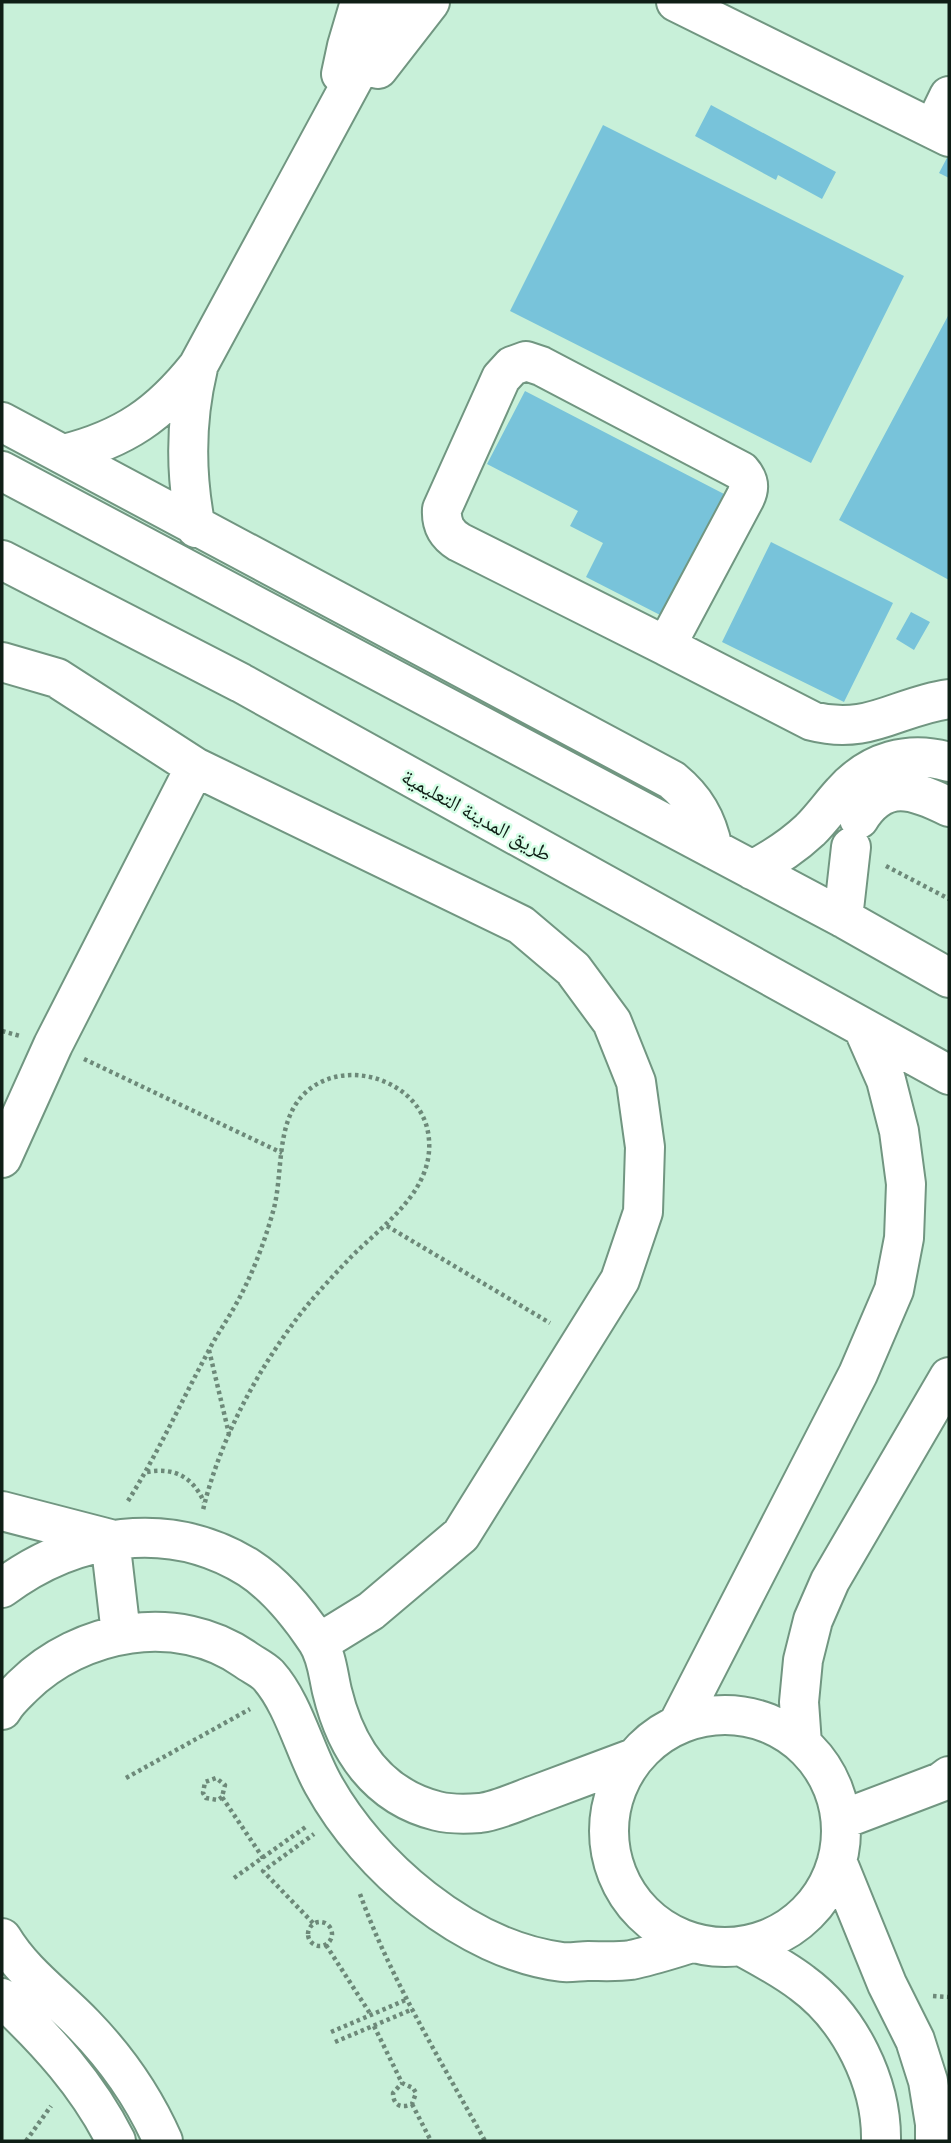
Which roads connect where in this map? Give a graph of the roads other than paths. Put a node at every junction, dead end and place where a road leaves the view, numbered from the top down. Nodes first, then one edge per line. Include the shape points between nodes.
1 (360, 2) edge
2 (395, 2) edge
3 (430, 2) edge
4 (676, 2) edge
5 (337, 110) junction
6 (944, 121) edge
7 (198, 366) junction
8 (2, 422) edge
9 (64, 454) junction
10 (2, 471) edge
11 (196, 528) junction
12 (2, 559) edge
13 (666, 646) junction
14 (2, 662) edge
15 (949, 699) edge
16 (949, 762) edge
17 (195, 766) junction
18 (949, 807) edge
19 (713, 849) junction
20 (752, 870) junction
21 (842, 918) junction
22 (949, 978) edge
23 (864, 1030) junction
24 (949, 1075) edge
25 (2, 1158) edge
26 (949, 1377) edge
27 (2, 1511) edge
28 (108, 1538) junction
29 (2, 1588) edge
30 (121, 1634) junction
31 (319, 1643) junction
32 (2, 1710) edge
33 (678, 1724) junction
34 (802, 1744) junction
35 (634, 1758) junction
36 (949, 1776) edge
37 (841, 1820) junction
38 (837, 1861) junction
39 (2, 1938) edge
40 (692, 1943) junction
41 (743, 1947) junction
42 (2, 1998) edge
43 (116, 2141) edge
44 (163, 2141) edge
45 (881, 2141) edge
46 (935, 2141) edge

1 - 5 street via 347,46
2 - 5 street
3 - 5 street via 382,64
4 - 6 street
5 - 7 street
7 - 9 street via 162,407 140,424
7 - 11 street via 187,438
8 - 9 street
9 - 11 street
10 - 19 street
11 - 19 street via 672,780 700,810
12 - 23 street, طريق المدينة التعليمية via 241,683
13 - 13 street via 459,542 443,525 445,501 501,378 512,366 534,362 746,477 746,498
13 - 15 street via 827,724 857,726
14 - 17 street via 57,678
16 - 20 street via 903,757 870,769 855,779 799,840
17 - 25 street via 53,1045
17 - 31 street via 521,925 573,969 611,1022 636,1082 645,1147 643,1212 620,1280 461,1535 371,1611
18 - 21 street via 922,793 895,792 872,803 855,833
19 - 20 street
20 - 21 street
21 - 22 street
23 - 24 street, طريق المدينة التعليمية
23 - 33 street via 886,1080 906,1184 904,1238 894,1290 858,1374
26 - 34 street via 830,1581 813,1620 799,1702
27 - 28 street
28 - 29 street via 64,1552
28 - 30 street
28 - 31 street via 158,1537 195,1545 249,1569 286,1600
30 - 32 street via 78,1648 39,1671
30 - 40 street via 160,1631 199,1637 236,1652 267,1675 289,1707 339,1809 413,1892 458,1925 508,1948 562,1962 630,1960
31 - 35 street via 343,1731 366,1768 398,1796 439,1811 481,1813
33 - 34 street via 715,1714 752,1717
33 - 35 street
34 - 37 street via 829,1778
35 - 40 street via 612,1804 611,1854 619,1878 639,1910 669,1933
36 - 37 street
37 - 38 street
38 - 41 street via 828,1886 792,1927
38 - 46 street via 915,2040 928,2081
39 - 44 street via 31,1976 108,2052 151,2113
40 - 41 street
41 - 45 street via 804,1984 835,2014 858,2049 874,2088
42 - 43 street via 42,2035 78,2079

